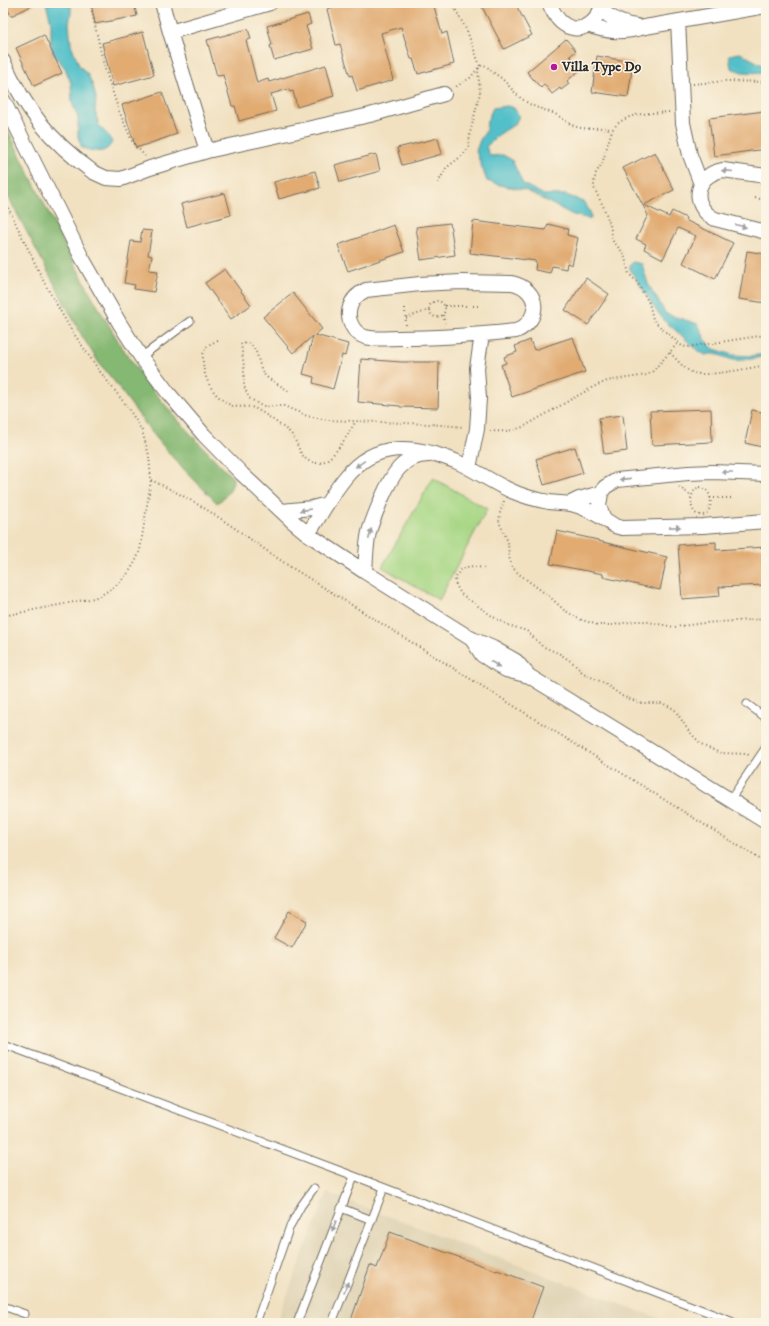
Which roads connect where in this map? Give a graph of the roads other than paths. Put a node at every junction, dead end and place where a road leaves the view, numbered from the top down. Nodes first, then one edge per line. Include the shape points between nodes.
1 (162, 3) edge
2 (270, 3) edge
3 (549, 3) edge
4 (766, 6) edge
5 (601, 7) edge
6 (678, 21) junction
7 (587, 25) junction
8 (645, 26) junction
9 (170, 32) junction
10 (3, 62) edge
11 (444, 94) road end
12 (3, 100) edge
13 (207, 150) junction
14 (766, 176) edge
15 (701, 184) junction
16 (766, 232) edge
17 (190, 321) dead end
18 (482, 334) junction
19 (459, 336) junction
20 (141, 357) junction
21 (477, 368) junction
22 (387, 450) junction
23 (437, 455) junction
24 (398, 468) junction
25 (468, 468) junction
26 (766, 474) edge
27 (601, 493) junction
28 (327, 504) junction
29 (569, 504) junction
30 (282, 511) junction
31 (604, 519) junction
32 (766, 520) edge
33 (308, 534) junction
34 (365, 572) junction
35 (747, 704) dead end
36 (766, 718) edge
37 (766, 747) edge
38 (730, 800) junction
39 (766, 822) edge
40 (3, 1044) edge
41 (354, 1176) junction
42 (314, 1188) dead end
43 (384, 1188) junction
44 (341, 1208) junction
45 (372, 1220) junction
46 (3, 1306) edge
47 (25, 1314) dead end
48 (256, 1323) edge
49 (297, 1323) edge
50 (332, 1323) edge
51 (736, 1323) edge

1 - 9 street
2 - 9 street
3 - 7 street via 556,17 567,26 573,28
4 - 6 street
5 - 7 street via 598,16
5 - 8 street via 617,21 626,25
6 - 8 street
6 - 15 street via 682,111 690,155
7 - 8 street via 616,32 631,31
9 - 13 street
10 - 13 street via 21,97 52,138 93,172 106,178 121,179
11 - 13 street via 370,115
12 - 20 street via 81,256
14 -> 15 street via 722,170 710,174
15 -> 16 street via 698,198 709,216
17 - 20 lane
18 - 19 street
18 - 19 street via 516,331 528,324 534,312 530,292 512,283 420,284 366,290 355,297 349,309 354,329 371,338
18 - 21 street
19 - 21 street via 473,356
20 - 30 street via 204,435
21 - 25 street via 477,429
22 - 23 street via 412,449
22 - 24 street
22 -> 28 street via 356,466
23 - 24 street via 416,457
23 - 25 street
34 -> 24 street via 370,531 388,484
25 - 29 street via 515,493 539,500
26 -> 27 street via 704,472 624,479 610,483
27 - 29 street
27 - 31 street via 599,506
28 -> 30 street
28 - 33 street
29 - 31 street
30 - 33 street
31 -> 32 street via 622,528 703,526
33 - 34 street
34 - 38 street via 470,638 516,661 529,676
35 - 36 lane
37 - 38 lane
38 - 39 street
40 - 41 lane
41 - 43 lane
41 - 44 lane
42 - 48 lane via 290,1226
43 - 45 lane
43 - 51 lane
44 - 45 lane
44 -> 49 lane
50 -> 45 lane
46 - 47 lane

